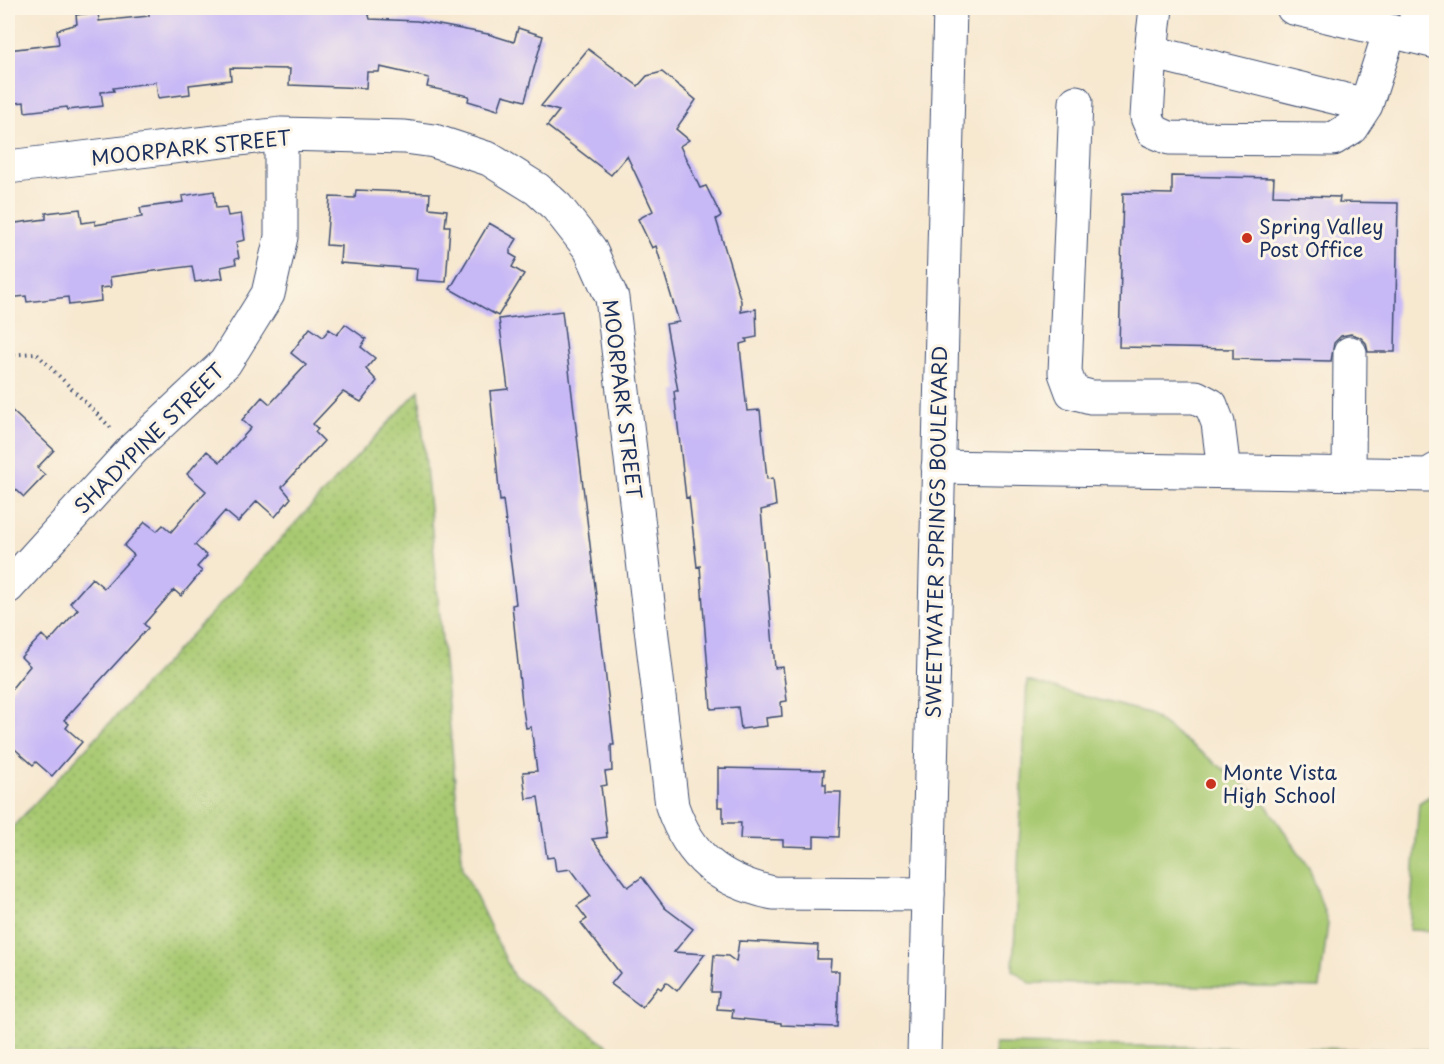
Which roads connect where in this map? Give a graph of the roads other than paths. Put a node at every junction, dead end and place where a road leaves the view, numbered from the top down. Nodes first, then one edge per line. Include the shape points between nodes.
1 (950, 8) edge
2 (1156, 8) edge
3 (1293, 8) edge
4 (1414, 29) edge
5 (1151, 52) junction
6 (1076, 102) dead end
7 (1366, 105) junction
8 (281, 135) junction
9 (8, 167) edge
10 (1350, 353) dead end
11 (938, 467) junction
12 (1437, 470) edge
13 (1224, 471) junction
14 (1349, 473) junction
15 (8, 587) edge
16 (928, 894) junction
17 (924, 1056) edge

1 - 11 street, SWEETWATER SPRINGS BOULEVARD
2 - 5 street
3 - 4 street
4 - 7 street
5 - 7 street
5 - 7 street via 1147,117 1153,131 1169,138 1333,139 1351,128
6 - 13 street via 1065,373 1072,392 1091,397 1196,397 1211,405 1218,423
8 - 9 street, MOORPARK STREET
8 - 15 street, SHADYPINE STREET via 281,237 268,294 225,363 133,449
8 - 16 street, MOORPARK STREET via 405,137 463,148 515,173 575,227 590,249 612,298 669,783 679,825 709,864 752,889 773,893
10 - 14 street
11 - 13 street
11 - 16 street, SWEETWATER SPRINGS BOULEVARD
12 - 14 street via 1428,475
13 - 14 street
16 - 17 street, SWEETWATER SPRINGS BOULEVARD

